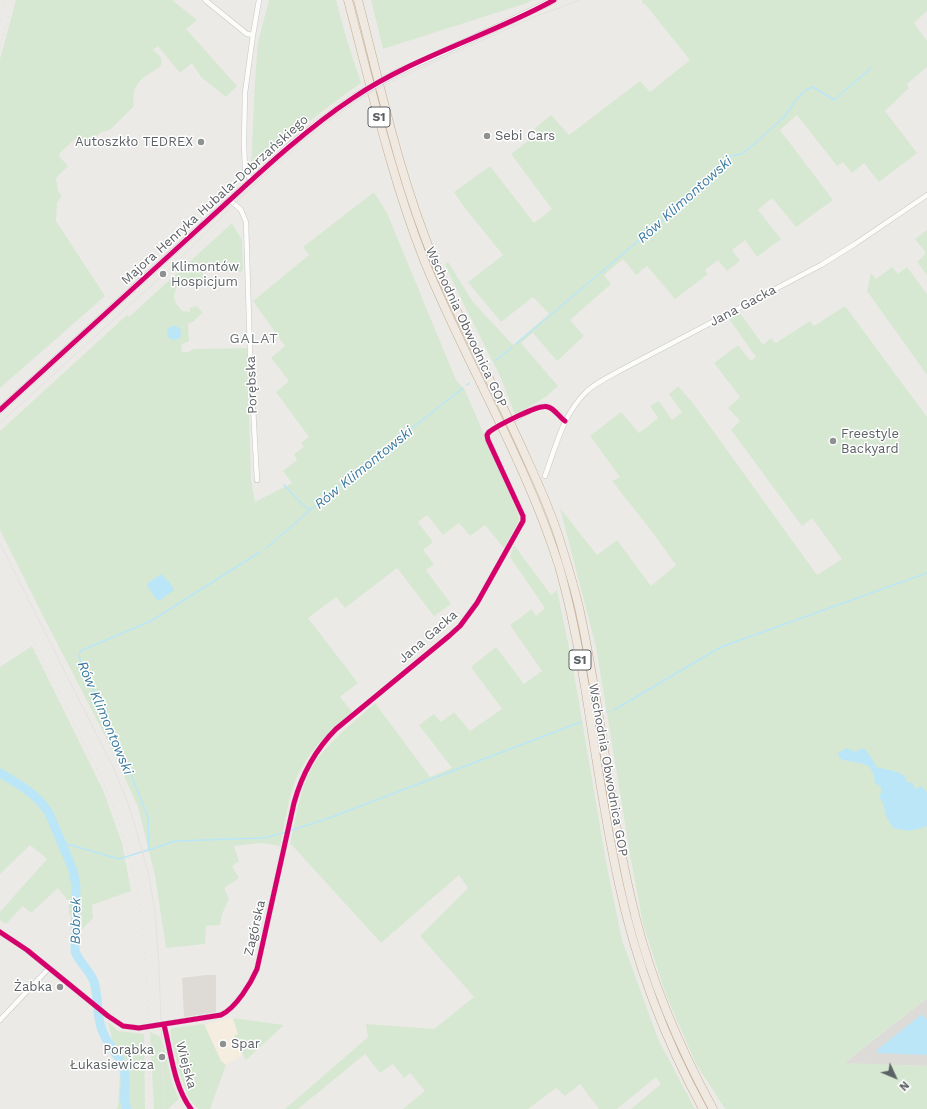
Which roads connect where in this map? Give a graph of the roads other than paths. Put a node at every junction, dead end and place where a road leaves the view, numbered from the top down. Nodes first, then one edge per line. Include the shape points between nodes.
1 (205, 0) edge
2 (259, 0) edge
3 (348, 0) edge
4 (358, 0) edge
5 (554, 0) edge
6 (253, 35) junction
7 (251, 181) junction
8 (927, 195) edge
9 (230, 200) junction
10 (0, 410) edge
11 (515, 419) dead end
12 (565, 421) junction
13 (497, 427) dead end
14 (545, 476) dead end
15 (257, 480) dead end
16 (302, 778) joint
17 (0, 932) edge
18 (49, 968) junction
19 (0, 1020) edge
20 (164, 1025) junction
21 (191, 1109) edge
22 (703, 1109) edge
23 (713, 1109) edge

1 - 6 street via 247,34
2 - 6 street
3 - 22 highway, Wschodnia Obwodnica GOP / S1 via 389,154 414,232 436,288 524,472 552,544 576,639 618,882 632,937 662,1026
4 - 23 highway, Wschodnia Obwodnica GOP / S1 via 400,163 425,239 535,476 559,537 583,626 617,826 636,920 659,994 688,1063
5 - 7 street, Majora Henryka Hubala-Dobrzańskiego, bridge via 396,73 354,97 314,126
6 - 7 street via 245,93 244,143 246,170
7 - 9 street, Majora Henryka Hubala-Dobrzańskiego
8 - 12 street, Jana Gacka via 821,265 600,382 580,399
9 - 10 street, Majora Henryka Hubala-Dobrzańskiego
9 - 15 street, Porębska via 241,210 246,222
11 - 12 street via 534,409 547,406
12 - 14 street, Jana Gacka
13 - 16 street, Jana Gacka via 487,435 523,516 520,526 467,618 449,636 336,729 308,764
16 - 20 street, Zagórska via 297,790 260,957 246,988 221,1015
17 - 18 street, Zagórska
18 - 19 street
18 - 20 street, Zagórska via 119,1024 134,1029
20 - 21 street, Wiejska via 180,1089

